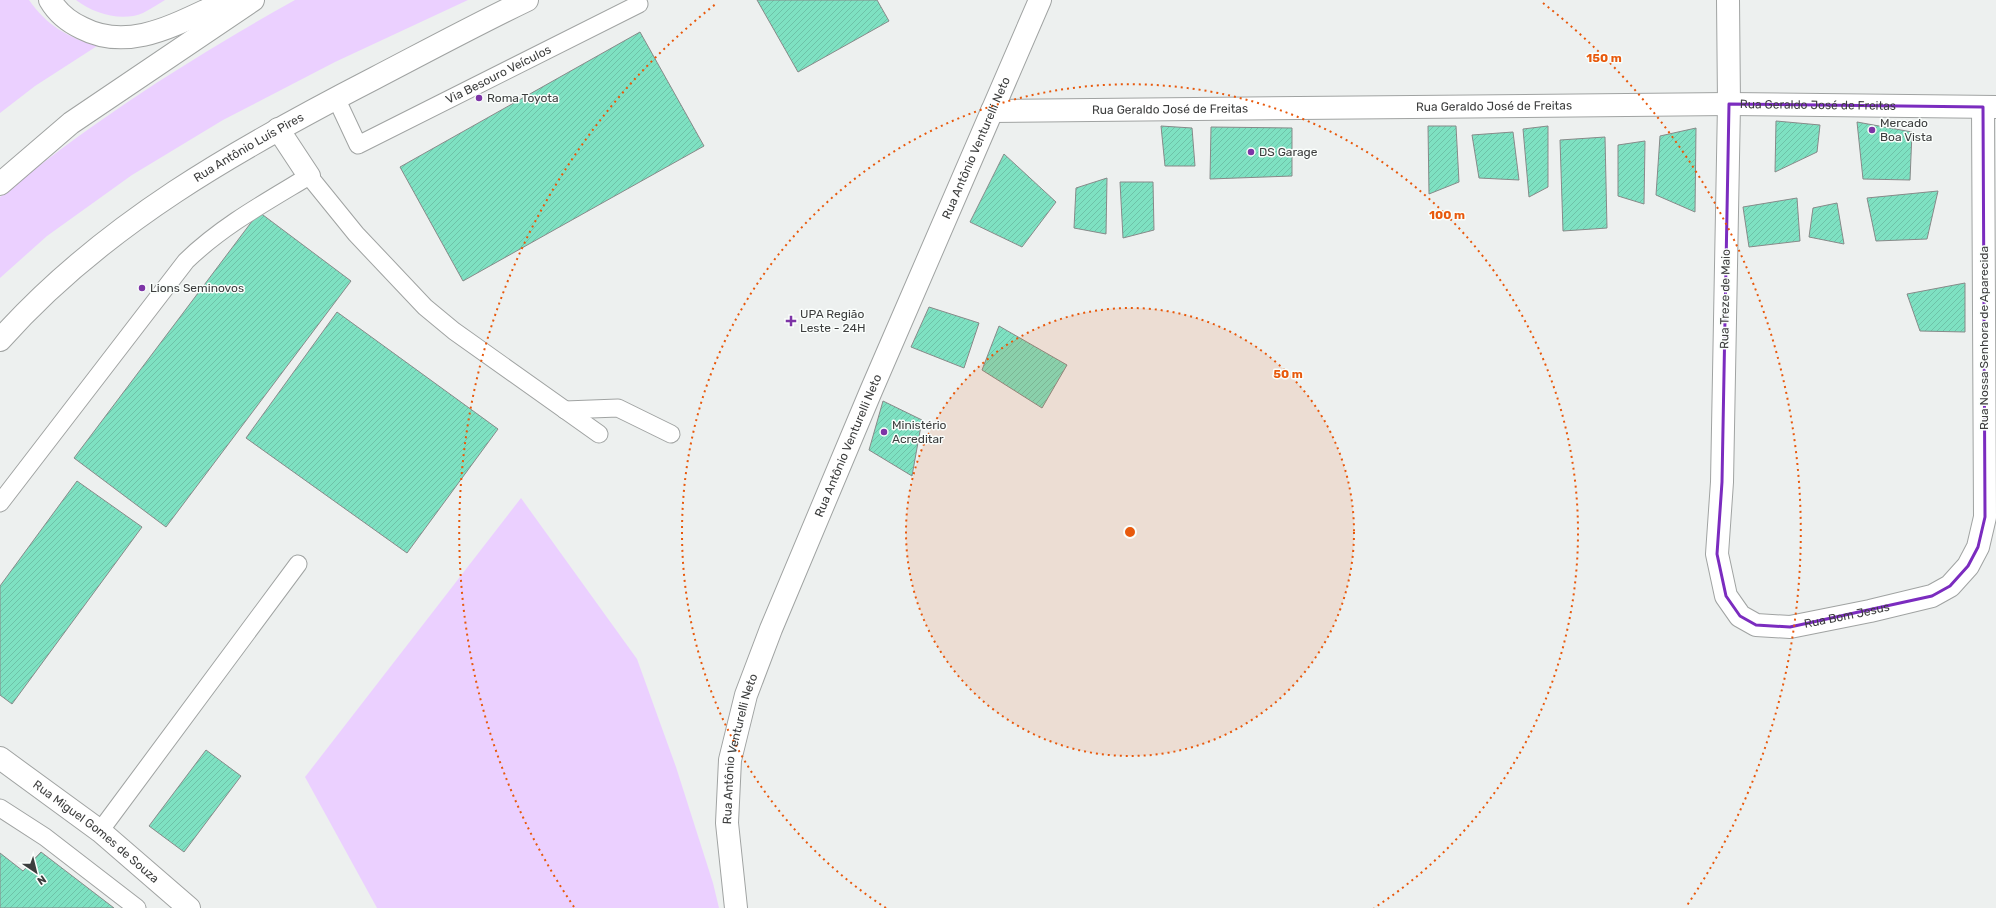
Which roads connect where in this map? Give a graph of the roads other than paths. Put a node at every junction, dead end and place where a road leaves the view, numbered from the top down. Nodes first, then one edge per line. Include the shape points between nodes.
1 (50, 0) edge
2 (229, 0) edge
3 (253, 0) edge
4 (527, 0) edge
5 (1040, 0) edge
6 (1728, 0) edge
7 (639, 4) dead end
8 (336, 98) junction
9 (1729, 104) junction
10 (1990, 107) edge
11 (992, 111) junction
12 (278, 129) junction
13 (309, 176) junction
14 (0, 184) edge
15 (0, 340) edge
16 (564, 410) junction
17 (599, 434) dead end
18 (671, 434) dead end
19 (0, 503) edge
20 (298, 564) dead end
21 (1968, 566) joint
22 (1726, 596) joint
23 (0, 758) edge
24 (0, 808) edge
25 (100, 831) junction
26 (136, 908) edge
27 (189, 908) edge
28 (736, 908) edge

1 - 2 main road via 71,22 91,33 116,39 137,38 162,30
3 - 14 main road via 71,124
4 - 8 main road, Rua Antônio Luís Pires
5 - 11 main road, Rua Antônio Venturelli Neto
6 - 9 main road, Rua Treze de Maio
7 - 8 lane, Via Besouro Veículos via 358,145
8 - 12 main road, Rua Antônio Luís Pires
9 - 10 main road, Rua Geraldo José de Freitas
9 - 11 main road, Rua Geraldo José de Freitas
9 - 22 main road, Rua Treze de Maio via 1722,475 1718,554
10 - 21 main road, Rua Nossa Senhora de Aparecida via 1984,517 1978,547
11 - 28 main road, Rua Antônio Venturelli Neto via 868,398 746,695 730,760 727,823
12 - 13 main road
12 - 15 main road, Rua Antônio Luís Pires via 206,171 107,240 58,281
13 - 16 lane via 356,234 425,307 454,331
13 - 19 lane via 230,224 207,240 186,261
16 - 17 lane
16 - 18 lane via 618,408
20 - 25 lane
21 - 22 main road, Rua Bom Jesus via 1950,586 1932,596 1790,627 1756,625 1740,616
23 - 25 main road, Rua Miguel Gomes de Souza
24 - 26 lane via 45,837
25 - 27 main road, Rua Miguel Gomes de Souza

